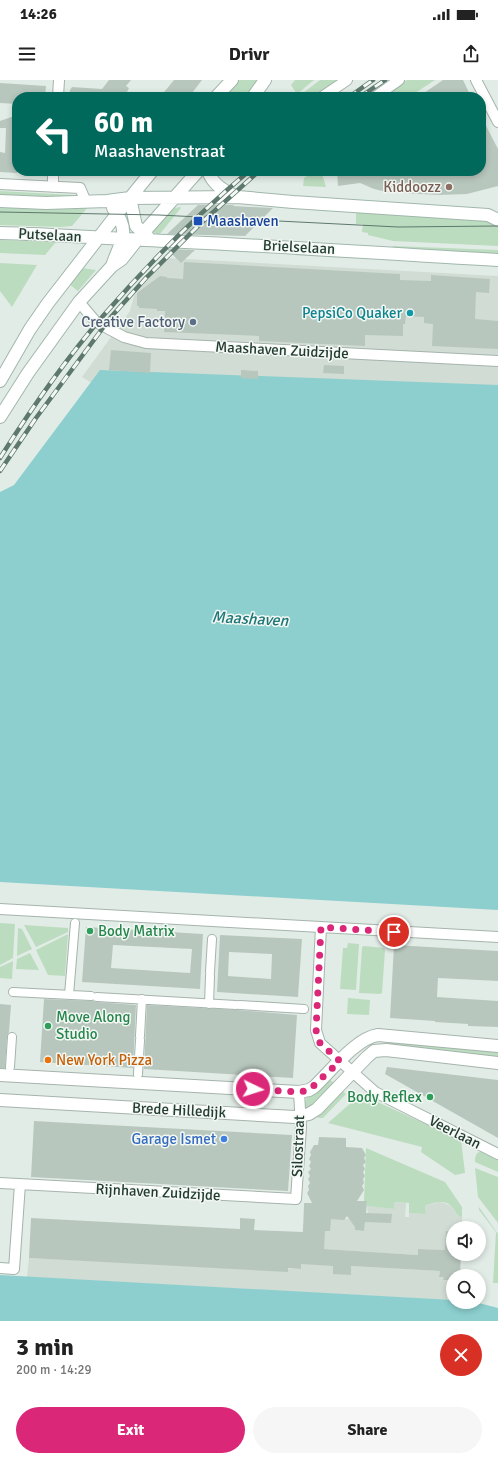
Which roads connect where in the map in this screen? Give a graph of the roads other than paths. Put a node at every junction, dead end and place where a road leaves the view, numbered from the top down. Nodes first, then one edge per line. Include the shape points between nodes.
1 (59, 80) edge
2 (232, 80) edge
3 (265, 80) edge
4 (347, 80) edge
5 (399, 80) edge
6 (476, 80) edge
7 (58, 92) edge
8 (221, 92) edge
9 (257, 92) edge
10 (329, 92) edge
11 (382, 92) edge
12 (482, 92) edge
13 (486, 99) edge
14 (498, 122) edge
15 (53, 176) edge
16 (148, 176) edge
17 (193, 176) edge
18 (211, 176) edge
19 (0, 184) edge
20 (53, 187) junction
21 (174, 197) junction
22 (238, 197) junction
23 (130, 198) junction
24 (0, 201) edge
25 (107, 201) junction
26 (86, 202) junction
27 (117, 214) junction
28 (495, 215) edge
29 (0, 233) edge
30 (76, 236) junction
31 (140, 236) junction
32 (99, 238) junction
33 (123, 239) junction
34 (84, 258) junction
35 (498, 260) edge
36 (112, 266) junction
37 (79, 302) junction
38 (498, 361) edge
39 (0, 382) edge
40 (0, 417) edge
41 (0, 909) edge
42 (75, 924) dead end
43 (321, 927) junction
44 (213, 935) dead end
45 (498, 937) edge
46 (13, 992) dead end
47 (70, 995) junction
48 (142, 999) junction
49 (209, 1004) junction
50 (304, 1009) dead end
51 (12, 1037) dead end
52 (498, 1046) edge
53 (340, 1061) junction
54 (498, 1063) edge
55 (10, 1067) dead end
56 (352, 1072) junction
57 (138, 1074) dead end
58 (0, 1075) edge
59 (299, 1092) junction
60 (0, 1100) edge
61 (300, 1117) junction
62 (498, 1154) edge
63 (0, 1183) edge
64 (20, 1184) junction
65 (296, 1199) joint
66 (0, 1268) edge

1 - 7 street
2 - 8 main road
3 - 9 main road
4 - 10 street
5 - 11 street
6 - 12 street
13 - 14 street
15 - 20 street
16 - 23 main road
17 - 21 main road
18 - 22 main road via 216,185
19 - 20 street
20 - 26 street via 80,188
21 - 22 main road
21 - 23 main road
21 - 31 main road
22 - 28 main road
23 - 25 main road
23 - 27 main road
23 - 31 main road
24 - 26 main road
25 - 26 main road
25 - 27 main road
27 - 32 main road
27 - 33 main road via 122,225
29 - 30 main road, Putselaan
30 - 32 main road, Putselaan
30 - 34 main road via 82,243
31 - 33 main road, Brielselaan
31 - 35 main road, Brielselaan via 156,241
31 - 36 main road via 122,259
32 - 33 main road, Brielselaan
32 - 34 main road
33 - 36 main road
34 - 39 main road via 48,302
36 - 37 main road
37 - 38 street, Maashaven Zuidzijde via 96,322 115,333 146,343
37 - 40 main road
41 - 43 street
42 - 47 street
43 - 45 street
43 - 53 street, Veerlaan via 316,1030 320,1043
44 - 49 street
46 - 47 street
47 - 48 street
48 - 49 street
48 - 57 street
49 - 50 street
51 - 55 street
52 - 53 main road, Brede Hilledijk via 378,1035 361,1041
53 - 56 street, Veerlaan
53 - 59 main road, Brede Hilledijk via 314,1087
54 - 56 main road via 385,1050 374,1051
56 - 61 main road via 316,1109
56 - 62 street, Veerlaan via 375,1092
58 - 59 main road, Brede Hilledijk
59 - 61 street, Silostraat
60 - 61 main road, Brede Hilledijk
61 - 65 street, Silostraat
63 - 64 street, Rijnhaven Zuidzijde
64 - 65 street, Rijnhaven Zuidzijde
64 - 66 street via 14,1269

